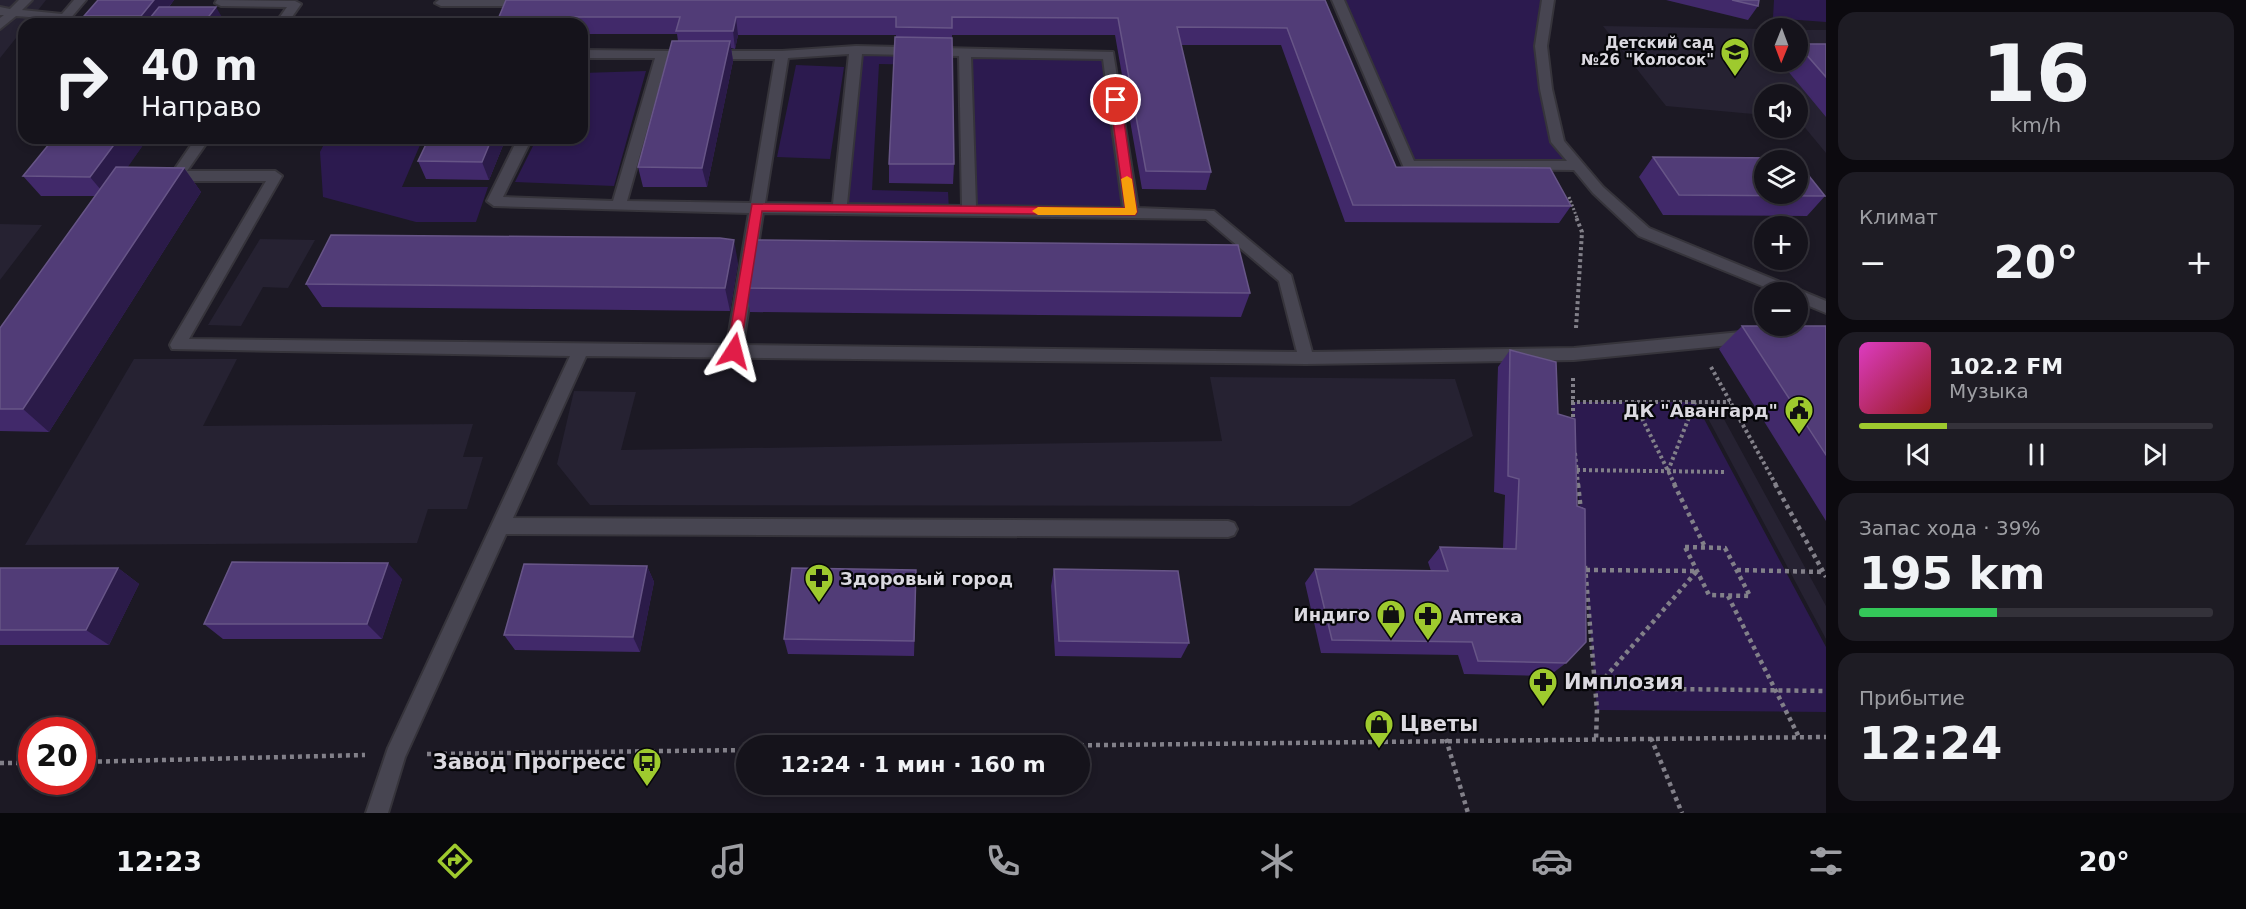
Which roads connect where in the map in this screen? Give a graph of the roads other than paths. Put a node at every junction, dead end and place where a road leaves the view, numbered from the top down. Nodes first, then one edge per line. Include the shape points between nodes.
1 (26, 0) edge
2 (80, 0) edge
3 (223, 0) edge
4 (1338, 0) edge
5 (1548, 0) edge
6 (441, 3) dead end
7 (536, 3) edge
8 (5, 12) edge
9 (285, 18) edge
10 (0, 25) edge
11 (856, 50) junction
12 (965, 53) junction
13 (588, 54) edge
14 (662, 54) junction
15 (782, 55) junction
16 (199, 144) edge
17 (522, 144) edge
18 (1578, 166) junction
19 (619, 206) junction
20 (756, 207) junction
21 (840, 208) junction
22 (969, 210) junction
23 (1131, 212) junction
24 (1766, 282) edge
25 (1808, 300) edge
26 (1826, 307) edge
27 (1760, 336) edge
28 (580, 350) junction
29 (734, 351) junction
30 (1306, 358) junction
31 (500, 526) junction
32 (1228, 529) dead end
33 (377, 813) edge

1 - 8 lane
2 - 8 lane via 65,18
3 - 9 lane via 220,3 295,4
4 - 18 lane via 1410,165
5 - 18 lane via 1541,46 1546,89 1558,142
6 - 7 lane
8 - 10 lane
11 - 12 lane
11 - 15 lane
11 - 21 lane
12 - 22 lane
12 - 23 lane via 1109,55
13 - 14 lane
14 - 15 lane
14 - 19 lane
15 - 20 lane
16 - 28 lane via 177,176 275,176 178,345
17 - 19 lane via 494,201
18 - 24 lane via 1644,232
19 - 20 lane
20 - 21 lane
20 - 29 lane
21 - 22 lane
22 - 23 lane
23 - 30 lane via 1209,214 1286,279
25 - 26 lane
27 - 30 lane via 1574,354
28 - 29 lane
28 - 31 lane
29 - 30 lane
31 - 32 lane
31 - 33 lane via 395,755

